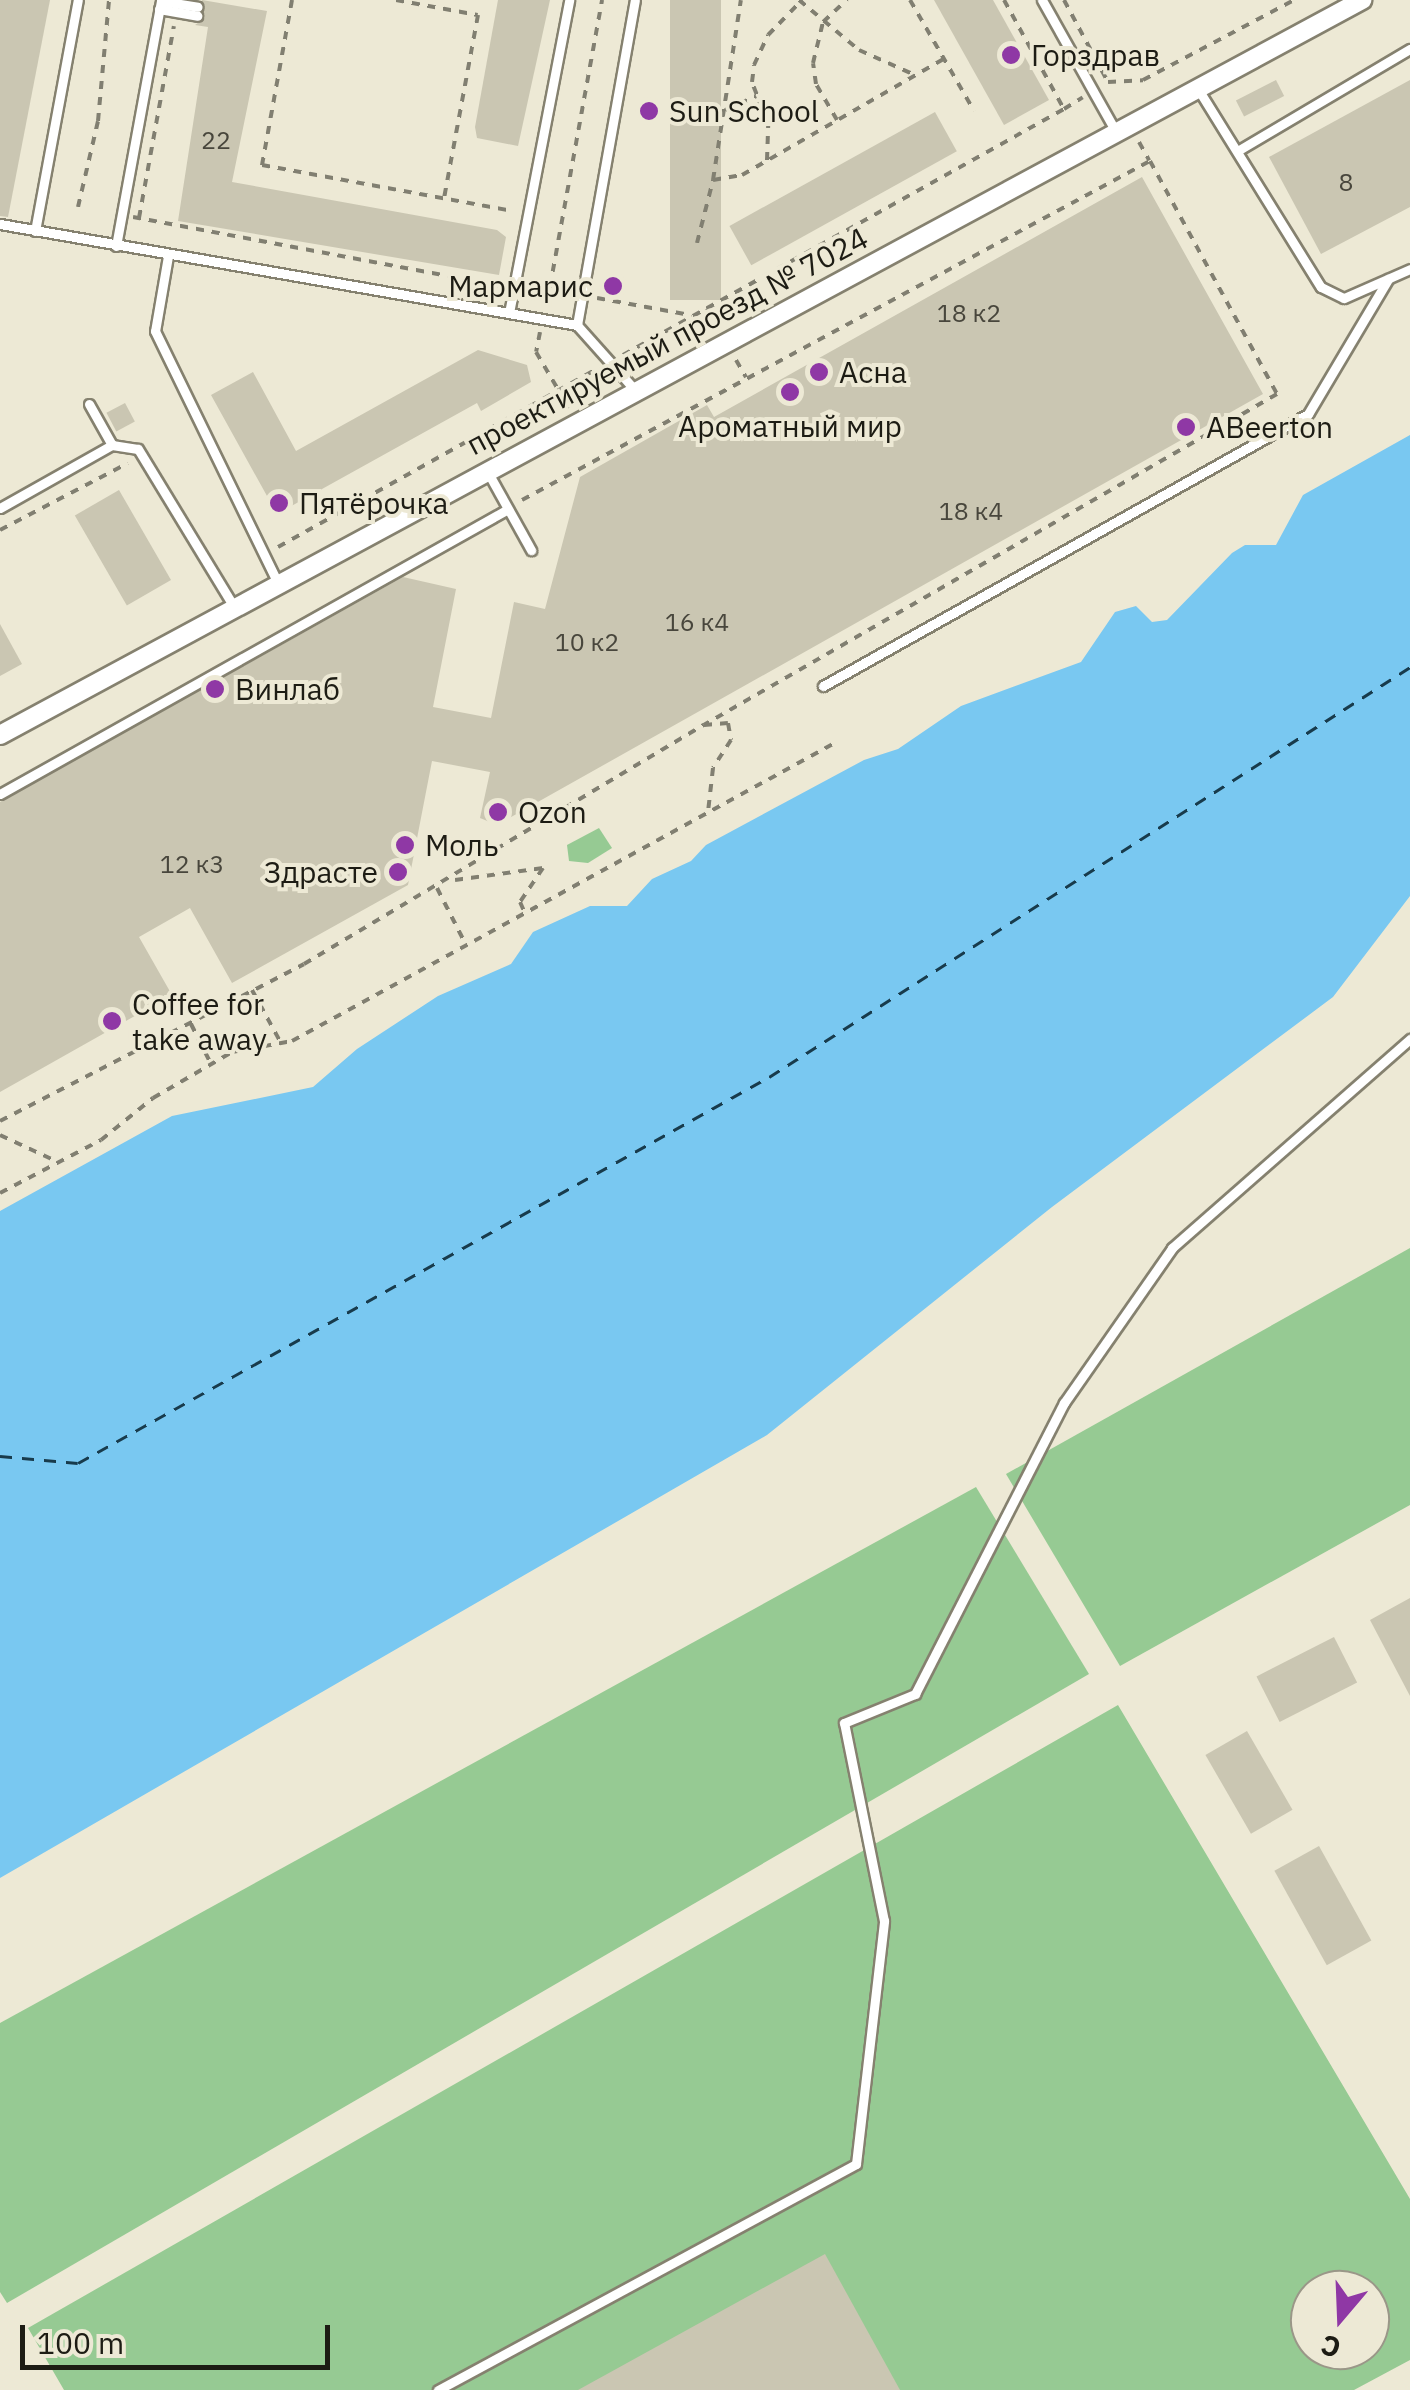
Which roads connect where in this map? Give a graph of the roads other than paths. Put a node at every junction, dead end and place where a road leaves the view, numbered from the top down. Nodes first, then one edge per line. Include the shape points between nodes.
1 (78, 0) edge
2 (569, 0) edge
3 (635, 0) edge
4 (1042, 0) edge
5 (1362, 0) edge
6 (160, 3) edge
7 (1410, 49) edge
8 (1198, 88) junction
9 (1116, 132) junction
10 (1239, 150) junction
11 (0, 224) edge
12 (35, 231) junction
13 (116, 246) junction
14 (168, 256) junction
15 (1410, 269) edge
16 (1388, 279) junction
17 (510, 313) junction
18 (577, 326) junction
19 (634, 389) junction
20 (89, 404) dead end
21 (112, 445) junction
22 (486, 469) junction
23 (0, 508) edge
24 (508, 509) junction
25 (531, 550) dead end
26 (278, 583) junction
27 (234, 608) junction
28 (824, 686) dead end
29 (0, 735) edge
30 (0, 794) edge
31 (1410, 1039) edge
32 (438, 2390) edge

1 - 12 lane
2 - 17 lane
3 - 18 lane
4 - 9 lane
5 - 8 street, проектируемый проезд № 7024
6 - 6 lane via 177,12 198,12
6 - 13 lane
7 - 10 lane
8 - 9 street, проектируемый проезд № 7024
8 - 10 lane
9 - 19 street, проектируемый проезд № 7024
10 - 16 lane via 1321,287 1344,298
11 - 12 lane
12 - 13 lane
13 - 14 lane
14 - 17 lane
14 - 26 lane via 155,331
15 - 16 lane
16 - 28 lane via 1308,414
17 - 18 lane
18 - 19 lane
19 - 22 street, проектируемый проезд № 7024
20 - 21 lane
21 - 23 lane
21 - 27 lane via 146,455
22 - 24 lane
22 - 26 street, проектируемый проезд № 7024
24 - 25 lane
24 - 30 lane
26 - 27 street, проектируемый проезд № 7024
27 - 29 street, проектируемый проезд № 7024
31 - 32 lane via 1172,1248 1064,1403 916,1694 844,1724 884,1921 856,2164

